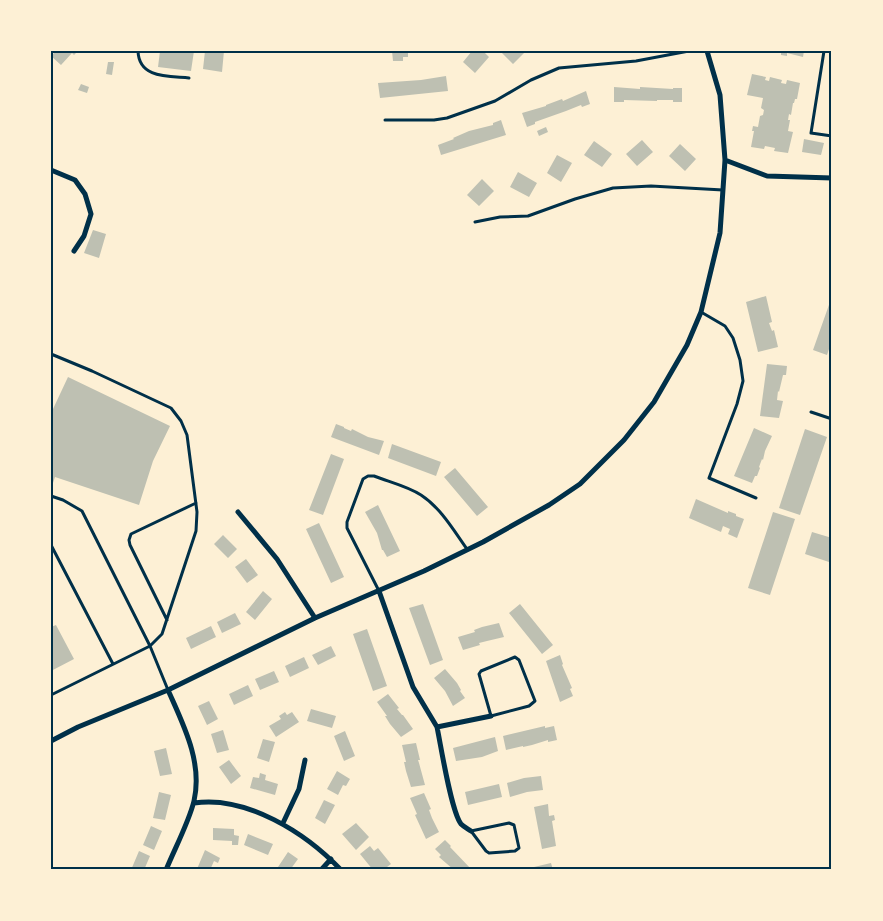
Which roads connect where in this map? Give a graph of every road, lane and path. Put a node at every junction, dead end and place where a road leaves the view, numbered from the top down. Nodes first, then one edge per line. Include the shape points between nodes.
1 (138, 51) edge
2 (689, 51) edge
3 (707, 51) edge
4 (824, 51) edge
5 (190, 78) dead end
6 (385, 120) dead end
7 (832, 136) edge
8 (725, 160) junction
9 (51, 170) edge
10 (832, 178) edge
11 (723, 190) junction
12 (475, 222) dead end
13 (74, 251) dead end
14 (701, 312) junction
15 (51, 354) edge
16 (811, 412) dead end
17 (832, 419) edge
18 (51, 496) edge
19 (756, 498) dead end
20 (196, 503) junction
21 (238, 512) dead end
22 (51, 545) edge
23 (468, 550) junction
24 (379, 591) junction
25 (315, 618) junction
26 (167, 620) junction
27 (150, 646) junction
28 (113, 664) junction
29 (168, 690) junction
30 (51, 695) edge
31 (491, 716) junction
32 (437, 727) junction
33 (51, 741) edge
34 (305, 760) dead end
35 (194, 803) junction
36 (283, 823) junction
37 (471, 831) junction
38 (331, 859) junction
39 (166, 870) edge
40 (321, 870) edge
41 (341, 870) edge

1 - 5 lane via 141,65 148,71
2 - 6 lane via 636,61 559,68 495,100 447,118
3 - 8 street via 720,95
4 - 7 lane via 811,133
8 - 10 street via 767,176
8 - 11 street
9 - 13 street via 75,180 85,194 91,214 84,236
11 - 12 lane via 651,186 613,188 528,216
11 - 14 street via 720,233
14 - 19 lane via 725,326 733,338 743,381 709,478
14 - 23 street via 681,357 658,394 638,424 611,453 580,484 550,505
15 - 20 lane via 171,408 182,421 187,435
16 - 17 lane
18 - 27 lane via 82,511
20 - 26 lane via 196,531
20 - 26 lane via 131,534 129,540
21 - 25 street via 277,559
22 - 28 lane
23 - 24 street
23 - 24 lane via 443,515 422,496 368,476 363,479 347,528
24 - 25 street
24 - 32 street via 412,687
25 - 29 street
26 - 27 lane via 162,634
27 - 28 lane
27 - 29 lane
28 - 30 lane
29 - 33 street
29 - 35 street via 191,745 196,770
31 - 31 lane via 479,674 515,657 535,698 534,704
31 - 32 street
32 - 37 street via 457,815 461,824
34 - 36 street via 299,789
35 - 36 street via 229,803
35 - 39 street
36 - 38 street
37 - 37 lane via 490,853 519,848 514,825 509,823
38 - 40 street
38 - 41 street

